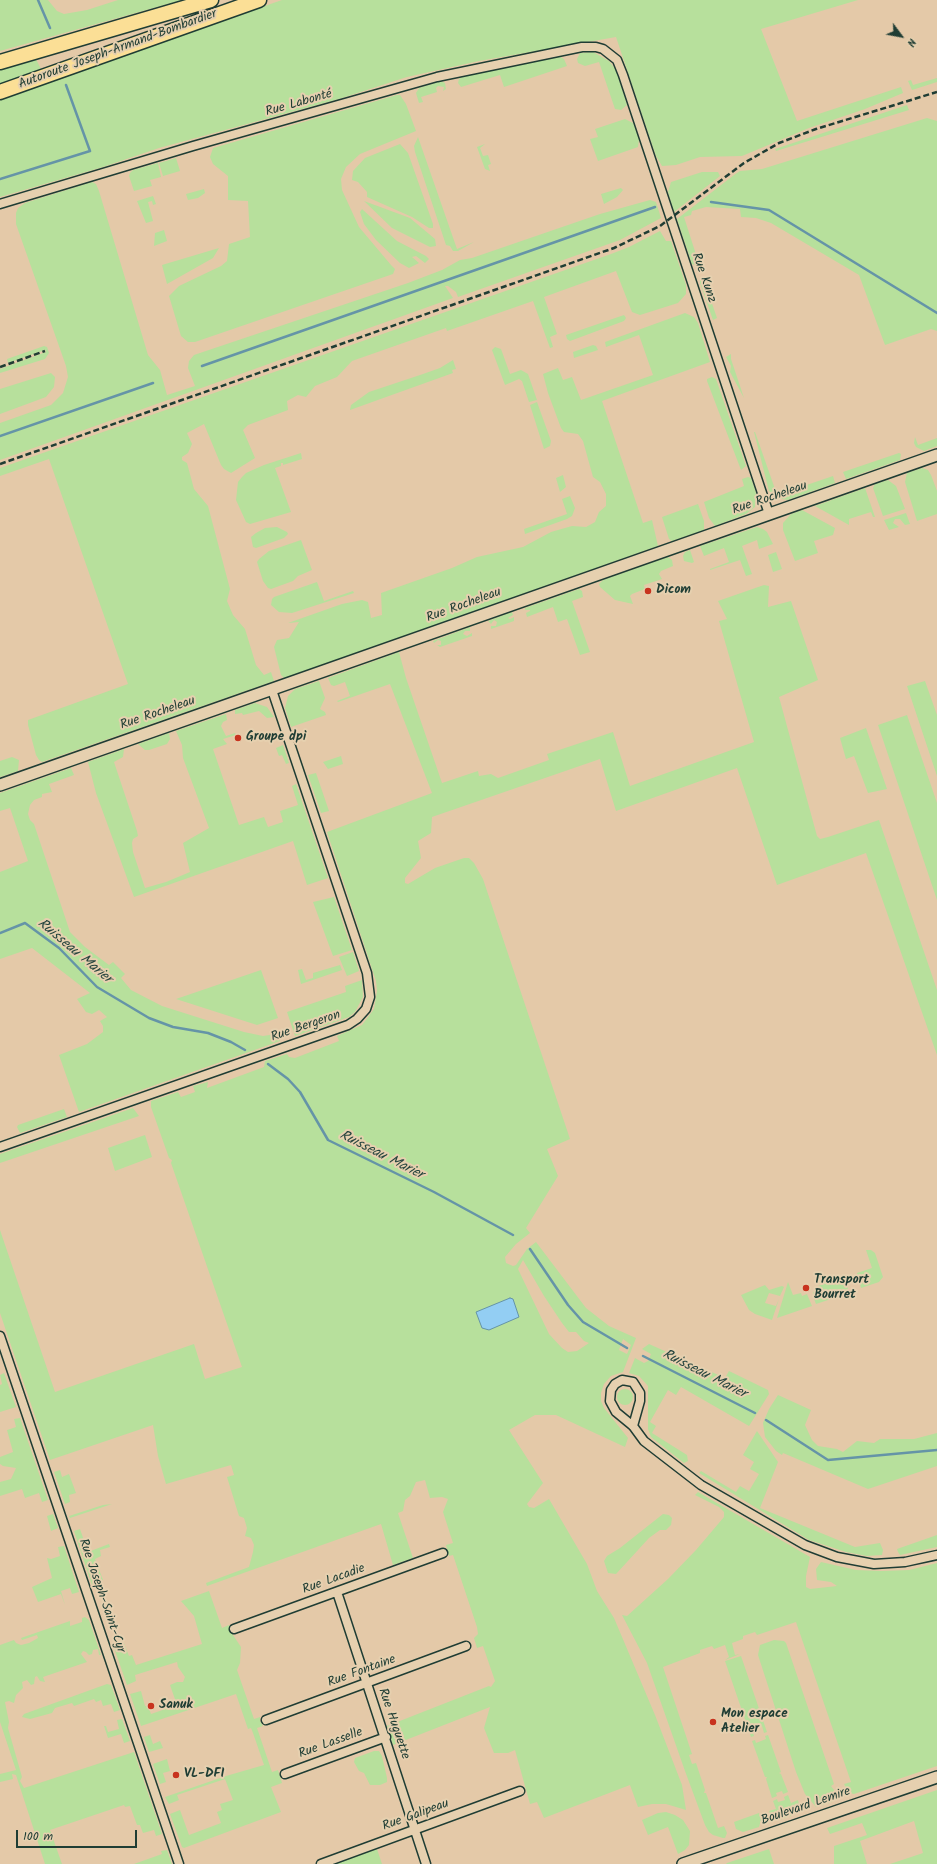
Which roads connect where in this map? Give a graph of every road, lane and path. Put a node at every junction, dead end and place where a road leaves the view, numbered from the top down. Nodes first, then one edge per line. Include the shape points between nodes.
1 (211, 0) edge
2 (259, 0) edge
3 (609, 52) joint
4 (0, 62) edge
5 (0, 92) edge
6 (0, 204) edge
7 (937, 455) edge
8 (769, 514) junction
9 (272, 690) junction
10 (0, 785) edge
11 (0, 1147) edge
12 (0, 1336) edge
13 (633, 1426) junction
14 (443, 1553) dead end
15 (937, 1555) edge
16 (337, 1592) junction
17 (234, 1629) dead end
18 (466, 1646) dead end
19 (367, 1684) junction
20 (266, 1720) dead end
21 (386, 1737) junction
22 (285, 1774) dead end
23 (937, 1777) edge
24 (520, 1791) dead end
25 (415, 1829) junction
26 (708, 1860) edge
27 (179, 1864) edge
28 (321, 1864) edge
29 (426, 1864) edge
30 (684, 1864) edge

1 - 4 highway, Autoroute Joseph-Armand-Bombardier
2 - 5 highway, Autoroute Joseph-Armand-Bombardier
3 - 6 street, Rue Labonté via 596,47 582,47 437,77
3 - 8 street, Rue Kunz via 617,60 624,75
7 - 8 street, Rue Rocheleau
8 - 9 street, Rue Rocheleau
9 - 10 street, Rue Rocheleau
9 - 11 street, Rue Bergeron via 367,973 370,997 366,1009 348,1025
12 - 27 street, Rue Joseph-Saint-Cyr
13 - 13 street via 640,1393 633,1382 622,1380 611,1390 610,1401 616,1412
13 - 15 street via 649,1445 701,1485 812,1549 874,1564 905,1562
14 - 16 street, Rue Lacadie
16 - 17 street, Rue Lacadie
16 - 19 street, Rue Huguette
18 - 19 street, Rue Fontaine
19 - 20 street, Rue Fontaine
19 - 21 street, Rue Huguette
21 - 22 street, Rue Lasselle
21 - 25 street, Rue Huguette
23 - 26 street, Boulevard Lemire
24 - 25 street, Rue Galipeau
25 - 28 street, Rue Galipeau
25 - 29 street, Rue Huguette
26 - 30 street, Boulevard Lemire

